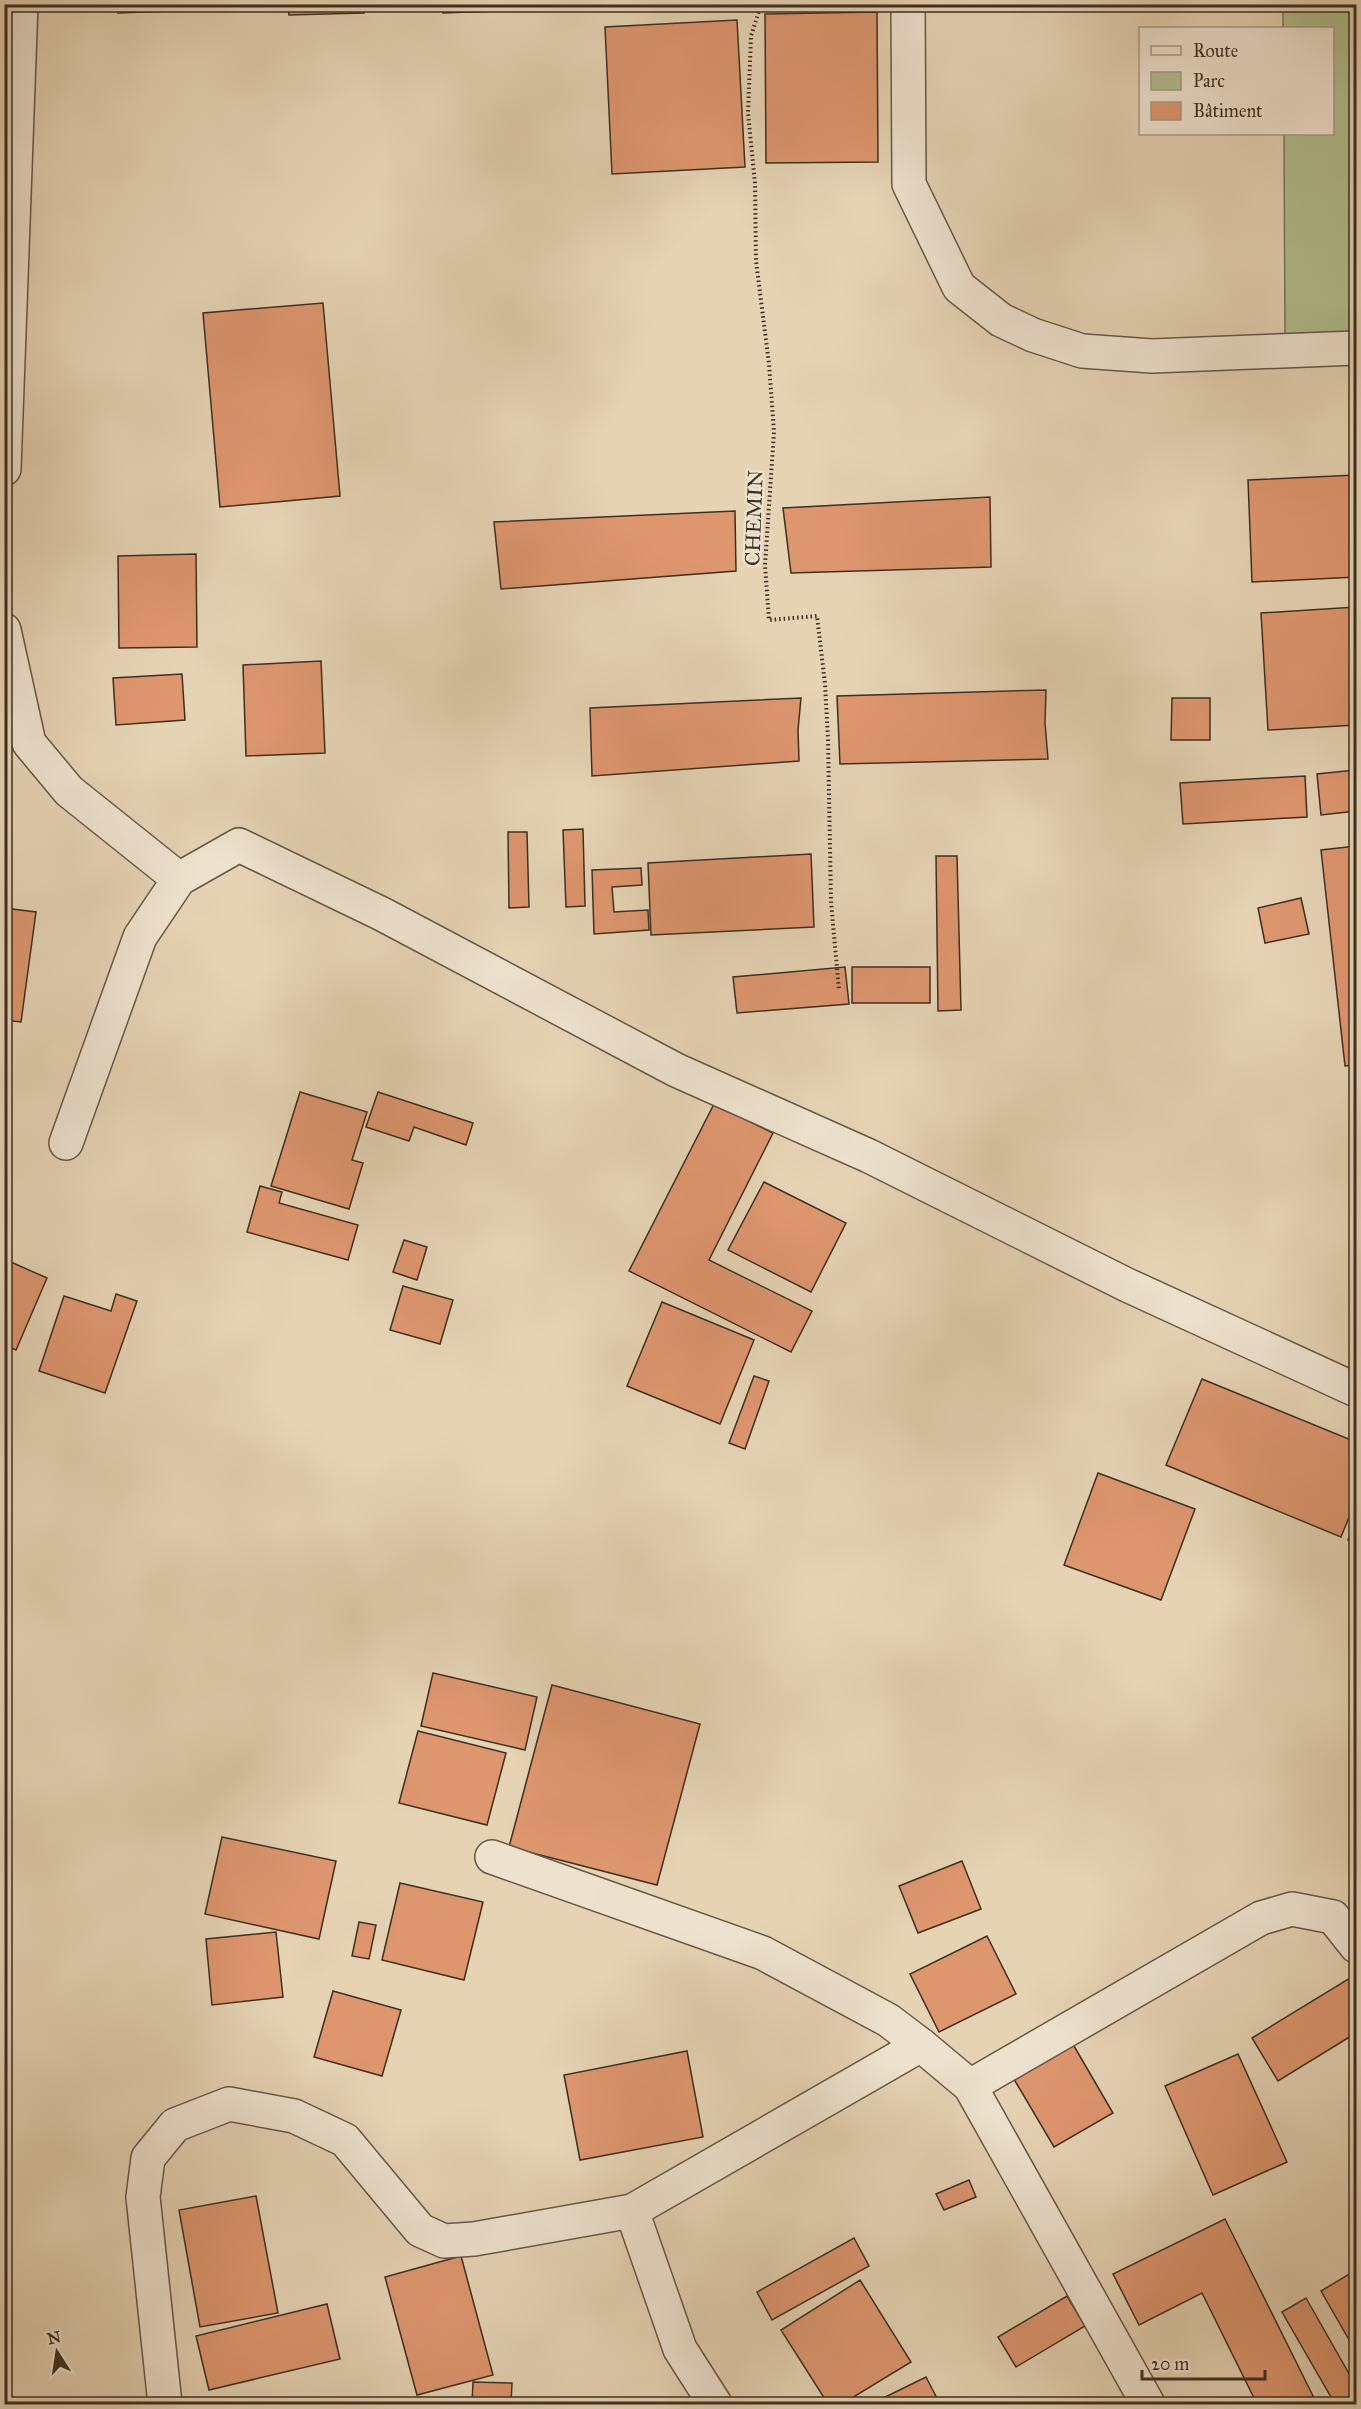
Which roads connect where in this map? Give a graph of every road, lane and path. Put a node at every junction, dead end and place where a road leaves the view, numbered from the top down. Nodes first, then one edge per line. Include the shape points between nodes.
1 (21, 4) edge
2 (769, 4) edge
3 (908, 4) edge
4 (1356, 348) edge
5 (4, 469) edge
6 (4, 630) edge
7 (179, 879) junction
8 (839, 990) dead end
9 (66, 1143) dead end
10 (1356, 1390) edge
11 (492, 1857) dead end
12 (1356, 1946) edge
13 (921, 2044) junction
14 (970, 2086) junction
15 (632, 2211) junction
16 (165, 2404) edge
17 (715, 2404) edge
18 (1148, 2404) edge

1 - 5 street
2 - 8 path, CHEMIN via 759,11 752,36 748,113 755,183 756,261 774,432 765,566 769,620 817,616 828,728 831,902
3 - 4 street via 909,184 959,287 1002,320 1082,351 1152,356
6 - 7 street via 29,743 69,791
7 - 9 street via 140,937
7 - 10 street via 239,845 382,914 676,1070 869,1156 1127,1285
11 - 13 street via 763,1953 888,2020
12 - 14 street via 1333,1917 1292,1909 1261,1918
13 - 14 street
13 - 15 street
14 - 18 street
15 - 16 street via 444,2241 420,2230 345,2140 294,2116 229,2104 175,2125 148,2158 143,2197
15 - 17 street via 680,2349

